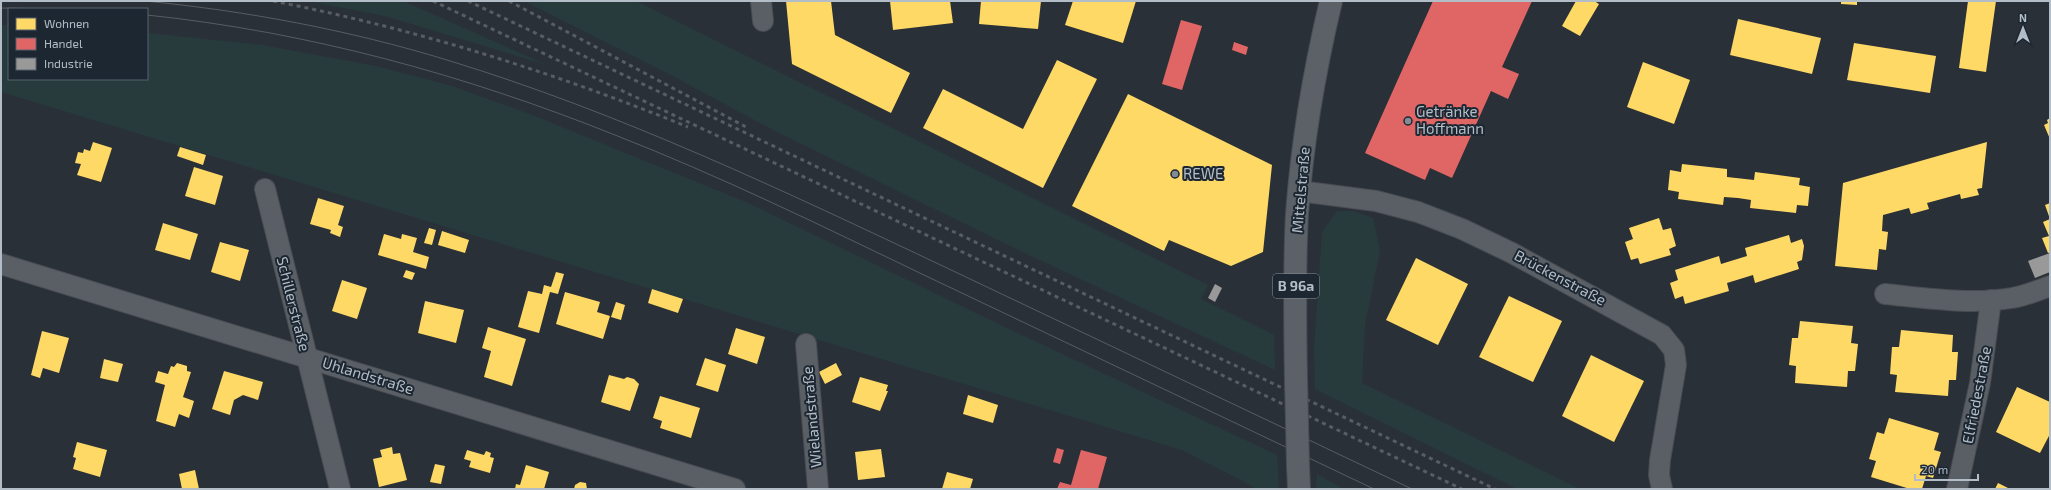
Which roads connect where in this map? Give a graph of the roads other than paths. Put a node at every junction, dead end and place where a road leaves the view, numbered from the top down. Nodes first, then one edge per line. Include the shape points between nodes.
1 (761, 1) edge
2 (1331, 1) edge
3 (763, 21) dead end
4 (264, 189) dead end
5 (1299, 191) junction
6 (1, 264) edge
7 (2050, 286) edge
8 (1885, 294) dead end
9 (1992, 300) junction
10 (806, 344) dead end
11 (306, 357) junction
12 (340, 489) edge
13 (735, 489) edge
14 (818, 489) edge
15 (1299, 489) edge
16 (1662, 489) edge
17 (1956, 489) edge

1 - 3 street
2 - 5 main road, Mittelstraße / B 96a via 1308,123
4 - 11 street, Schillerstraße
5 - 15 main road, Mittelstraße / B 96a, bridge via 1296,380
5 - 16 street, Brückenstraße via 1376,201 1418,212 1462,229 1526,260 1662,335 1674,350 1676,365 1660,460
6 - 11 street, Uhlandstraße
7 - 9 street via 2028,294
8 - 9 street via 1969,301
9 - 17 street, Elfriedestraße via 1980,383
10 - 14 street, Wielandstraße
11 - 12 street, Schillerstraße
11 - 13 street, Uhlandstraße

